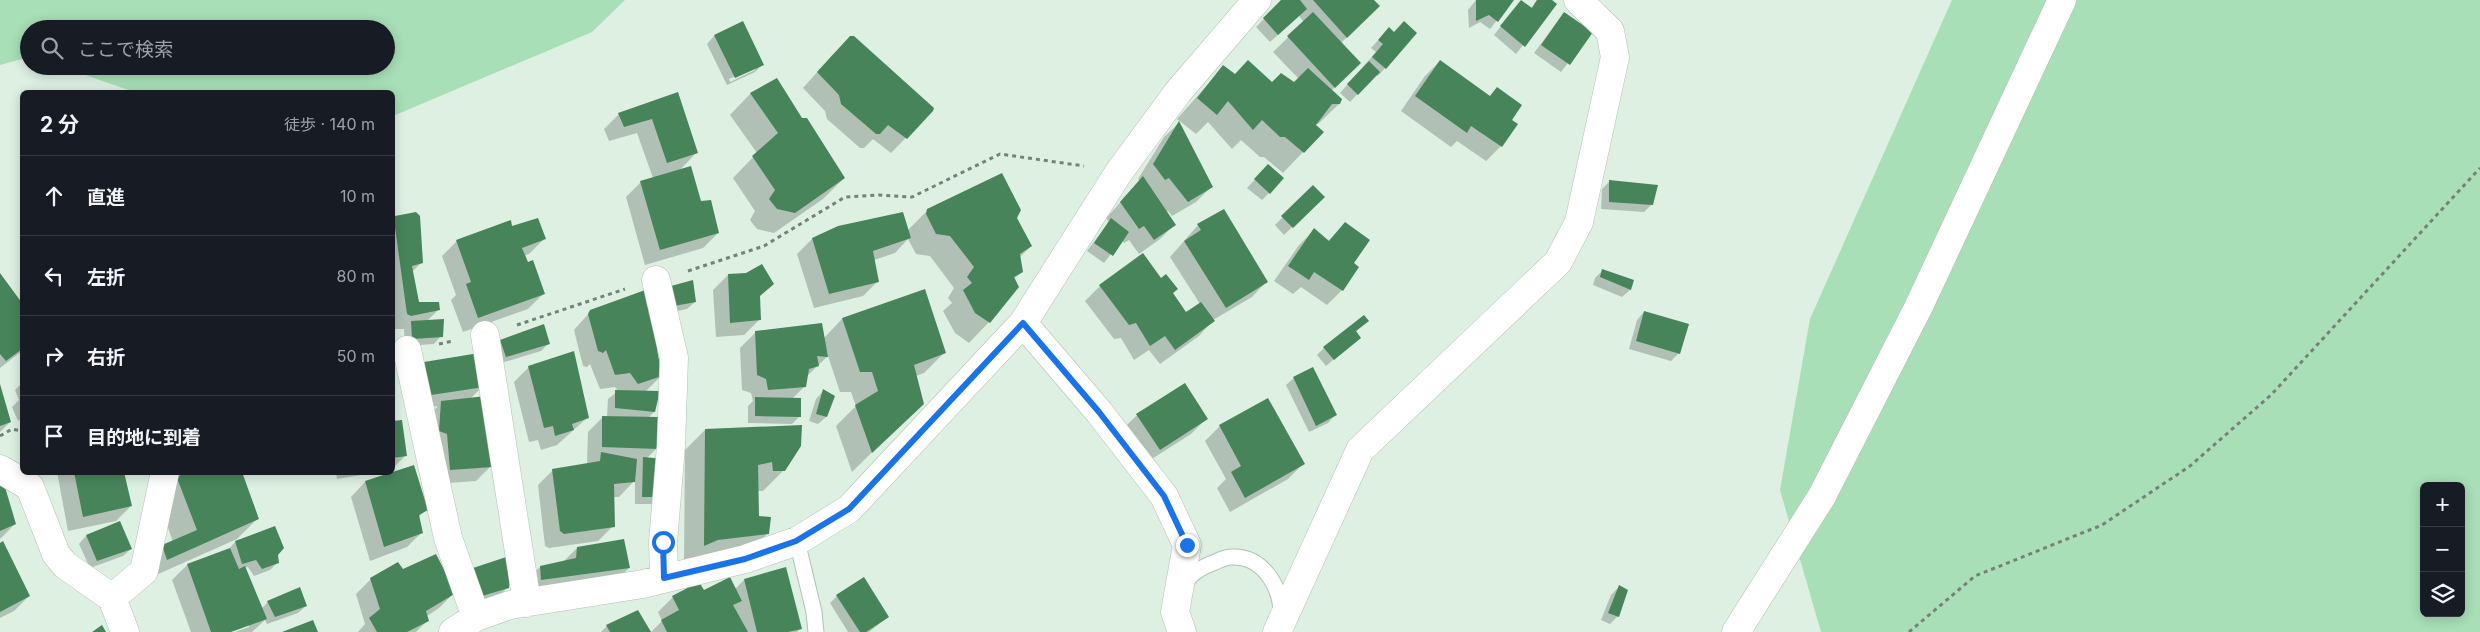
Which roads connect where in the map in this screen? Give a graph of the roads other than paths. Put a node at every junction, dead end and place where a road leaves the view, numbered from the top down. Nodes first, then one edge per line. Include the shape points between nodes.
1 (1257, 0) edge
2 (1578, 0) edge
3 (2062, 0) edge
4 (656, 280) road end
5 (1023, 323) junction
6 (485, 335) road end
7 (407, 350) road end
8 (0, 469) edge
9 (164, 475) edge
10 (796, 541) junction
11 (664, 578) junction
12 (112, 598) junction
13 (527, 603) junction
14 (476, 616) junction
15 (1279, 627) edge
16 (1181, 629) edge
17 (125, 632) edge
18 (452, 632) edge
19 (816, 632) edge
20 (1736, 632) edge

1 - 5 street via 1178,92 1119,172
2 - 15 street via 1610,30 1615,57 1579,222 1558,262 1360,450
3 - 20 street via 1919,306 1822,496
4 - 11 street via 674,358 663,542
5 - 10 street via 849,509
5 - 16 street via 1099,412 1164,496 1187,545 1175,612
6 - 13 street
7 - 14 street via 448,538
8 - 12 street via 30,487 37,498 56,554 65,565
9 - 12 street via 144,571
10 - 11 street via 745,559
10 - 19 lane
11 - 13 street
12 - 17 street
13 - 14 street
14 - 18 street
15 - 16 lane via 1279,592 1269,575 1252,560 1230,556 1201,567 1185,584 1180,600

